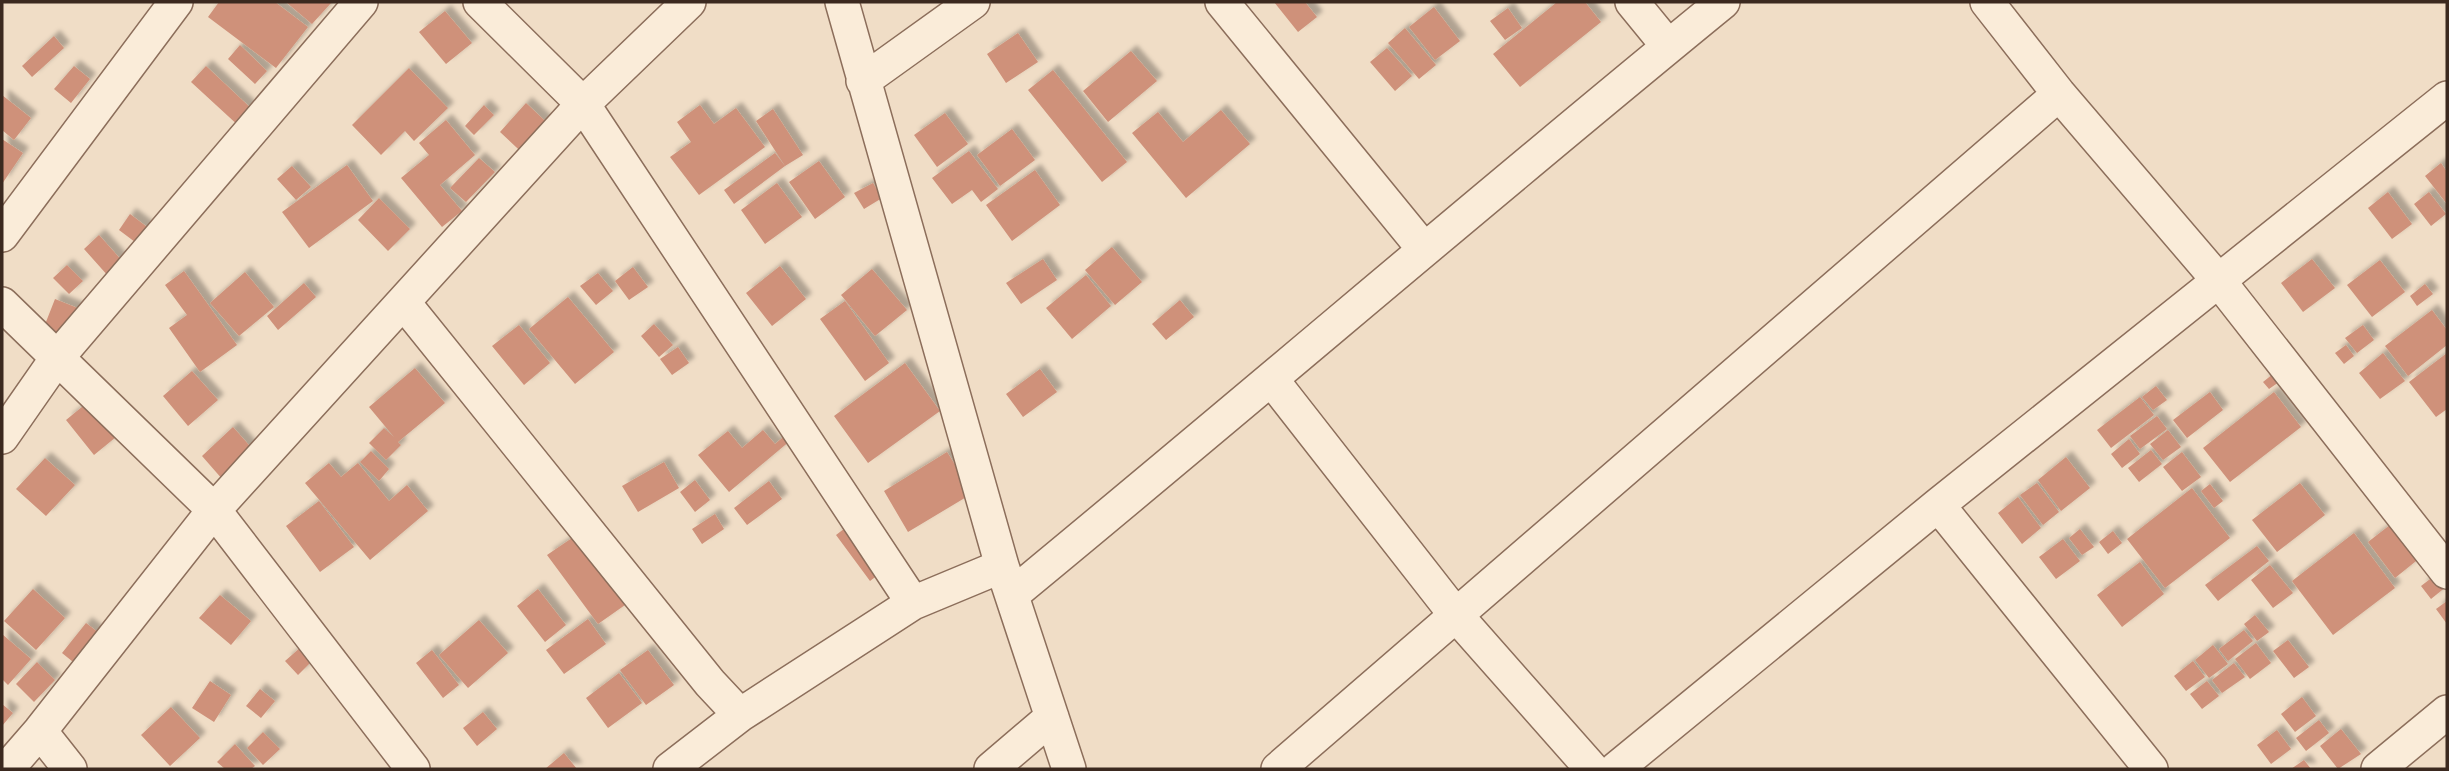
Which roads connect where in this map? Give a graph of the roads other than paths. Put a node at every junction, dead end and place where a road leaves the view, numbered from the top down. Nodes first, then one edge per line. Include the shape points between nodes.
1 (176, 2) edge
2 (361, 2) edge
3 (480, 2) edge
4 (689, 2) edge
5 (842, 2) edge
6 (973, 2) edge
7 (1222, 2) edge
8 (1632, 2) edge
9 (1723, 2) edge
10 (1987, 2) edge
11 (1668, 46) junction
12 (863, 81) junction
13 (2059, 94) junction
14 (2447, 98) edge
15 (583, 104) junction
16 (2, 235) edge
17 (1423, 248) junction
18 (2219, 281) junction
19 (404, 303) junction
20 (2, 304) edge
21 (57, 358) junction
22 (1272, 380) junction
23 (2, 437) edge
24 (1938, 505) junction
25 (214, 510) junction
26 (2447, 572) edge
27 (1007, 580) junction
28 (913, 603) junction
29 (1455, 614) junction
30 (2447, 712) edge
31 (740, 715) junction
32 (1052, 717) junction
33 (40, 731) junction
34 (7, 769) edge
35 (69, 769) edge
36 (413, 769) edge
37 (670, 769) edge
38 (991, 769) edge
39 (1069, 769) edge
40 (1279, 769) edge
41 (1592, 769) edge
42 (1616, 769) edge
43 (2151, 769) edge
44 (2378, 769) edge

1 - 16 street
2 - 21 street
3 - 15 street
4 - 15 street
5 - 12 street
6 - 12 street
7 - 17 street
8 - 11 street
9 - 11 street
10 - 13 street
11 - 17 street
12 - 27 street
13 - 18 street
13 - 29 street
14 - 18 street
15 - 19 street
15 - 28 street
17 - 22 street
18 - 24 street
18 - 26 street
19 - 25 street
19 - 31 street
20 - 21 street
21 - 23 street
21 - 25 street
22 - 27 street
22 - 29 street
24 - 42 street
24 - 43 street
25 - 33 street
25 - 36 street
27 - 28 street
27 - 32 street
28 - 31 street
29 - 40 street
29 - 41 street
30 - 44 street
31 - 37 street
32 - 38 street
32 - 39 street
33 - 34 street
33 - 35 street

